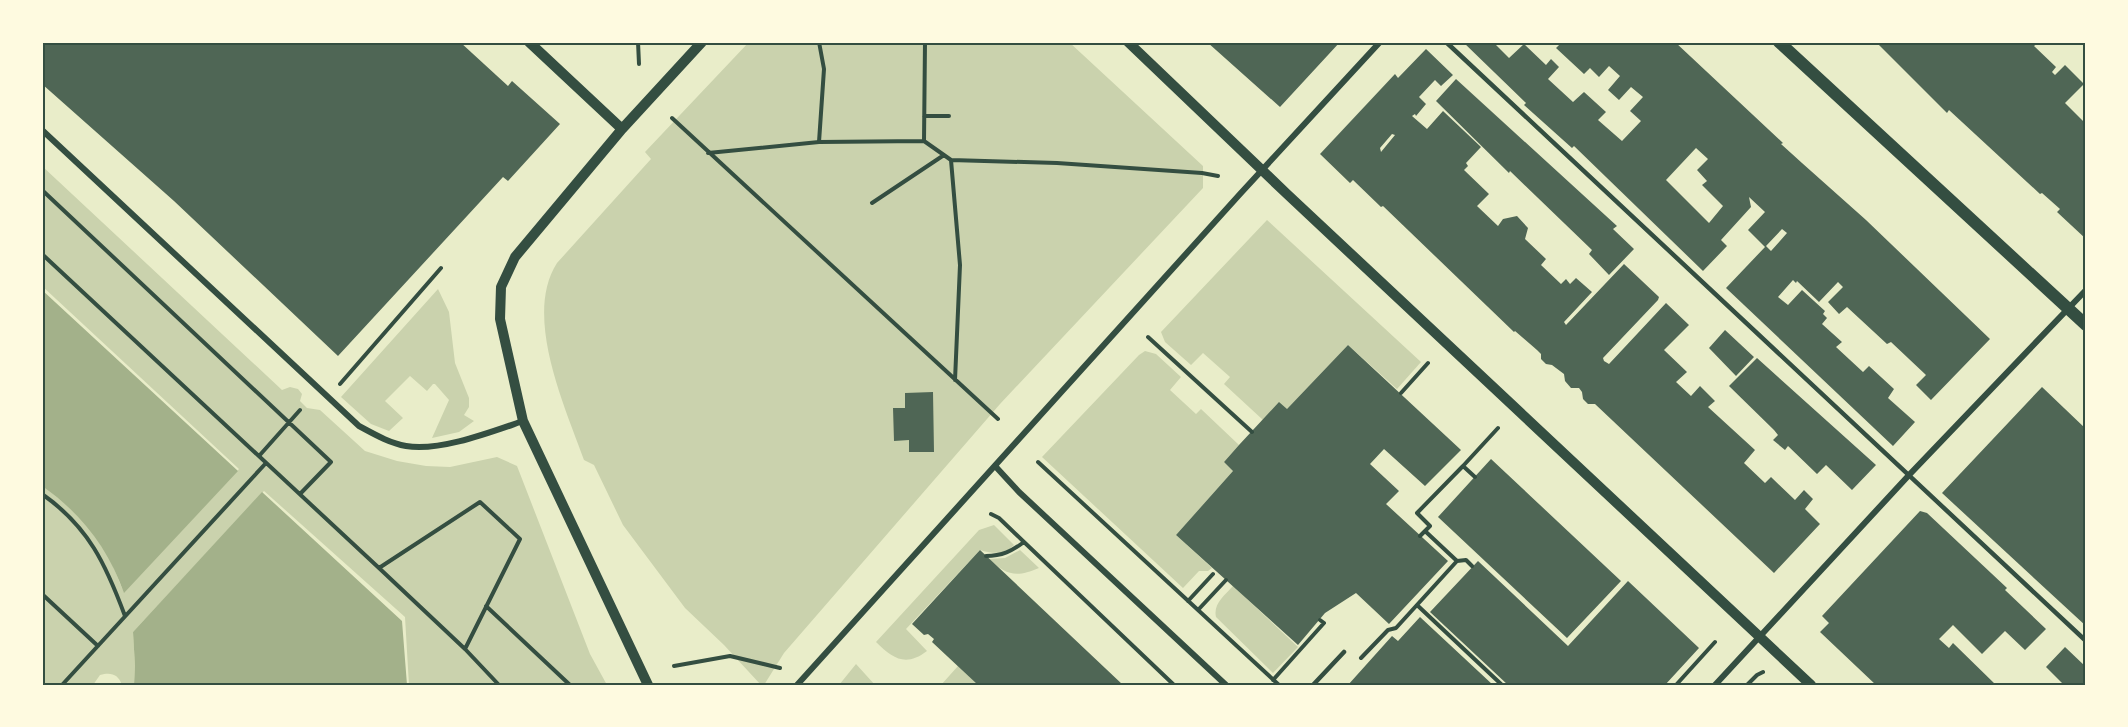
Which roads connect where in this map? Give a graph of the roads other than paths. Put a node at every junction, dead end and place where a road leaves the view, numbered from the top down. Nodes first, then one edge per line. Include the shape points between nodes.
1 (530, 42) edge
2 (702, 42) edge
3 (1128, 42) edge
4 (1380, 42) edge
5 (1446, 42) edge
6 (1779, 42) edge
7 (622, 129) junction
8 (42, 130) edge
9 (1262, 170) junction
10 (2086, 290) edge
11 (2068, 308) junction
12 (2086, 325) edge
13 (523, 421) junction
14 (996, 467) junction
15 (1910, 474) junction
16 (1761, 637) junction
17 (2086, 640) edge
18 (1344, 652) dead end
19 (648, 685) edge
20 (797, 685) edge
21 (1226, 685) edge
22 (1313, 685) edge
23 (1715, 685) edge
24 (1811, 685) edge

1 - 7 street
2 - 7 street
3 - 9 street
4 - 9 street
5 - 15 lane
6 - 11 main road
7 - 13 street via 515,257 501,287 500,319
8 - 13 street via 359,426 390,442 426,447
9 - 14 street
9 - 16 street
10 - 11 street
11 - 12 main road
11 - 15 street
13 - 19 street
14 - 20 street
14 - 21 street via 1018,492
15 - 16 street
15 - 17 lane
16 - 23 street
16 - 24 street
18 - 22 lane

